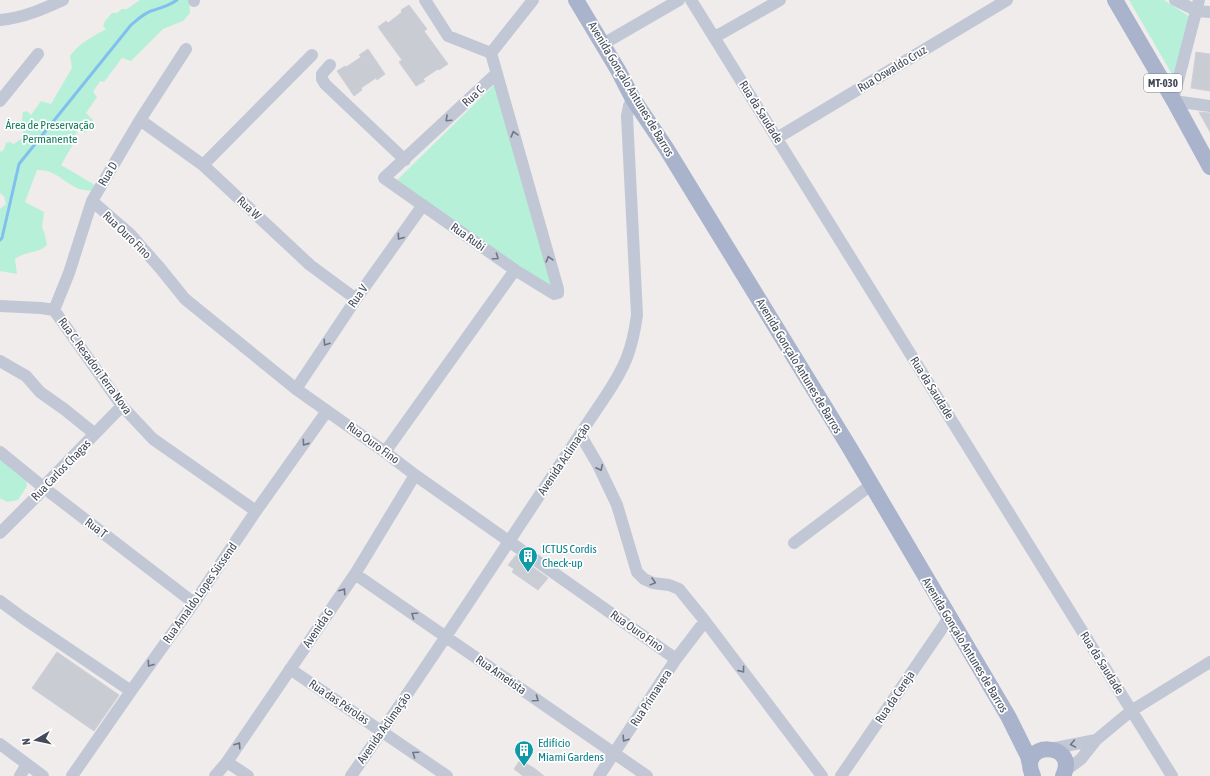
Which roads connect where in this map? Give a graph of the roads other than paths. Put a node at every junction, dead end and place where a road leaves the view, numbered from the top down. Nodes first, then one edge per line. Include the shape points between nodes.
1 (63, 0) edge
2 (425, 0) edge
3 (534, 0) edge
4 (576, 0) edge
5 (679, 0) edge
6 (691, 0) edge
7 (780, 0) edge
8 (1007, 0) edge
9 (1115, 0) edge
10 (1175, 0) edge
11 (1198, 5) edge
12 (1210, 12) edge
13 (0, 20) edge
14 (714, 37) junction
15 (603, 44) junction
16 (186, 48) dead end
17 (491, 53) junction
18 (38, 54) dead end
19 (312, 55) dead end
20 (330, 65) dead end
21 (497, 73) junction
22 (633, 99) junction
23 (1173, 100) junction
24 (0, 101) edge
25 (1210, 106) edge
26 (140, 120) junction
27 (777, 138) junction
28 (405, 160) junction
29 (203, 165) junction
30 (1210, 167) edge
31 (384, 178) joint
32 (92, 201) junction
33 (423, 205) junction
34 (515, 270) junction
35 (356, 299) junction
36 (0, 306) edge
37 (54, 310) junction
38 (0, 361) edge
39 (296, 389) junction
40 (122, 406) junction
41 (327, 411) junction
42 (96, 434) junction
43 (580, 434) junction
44 (0, 452) edge
45 (385, 452) junction
46 (415, 475) junction
47 (871, 486) junction
48 (42, 487) junction
49 (256, 511) junction
50 (0, 533) edge
51 (508, 541) junction
52 (794, 543) dead end
53 (354, 574) junction
54 (0, 601) edge
55 (194, 603) junction
56 (949, 618) junction
57 (705, 621) junction
58 (446, 637) junction
59 (676, 659) junction
60 (1210, 662) edge
61 (290, 669) junction
62 (131, 691) junction
63 (1131, 711) junction
64 (382, 731) junction
65 (1018, 735) junction
66 (1096, 740) junction
67 (0, 744) edge
68 (1047, 749) junction
69 (615, 754) junction
70 (227, 762) junction
71 (27, 764) junction
72 (1032, 770) edge
73 (1064, 774) edge
74 (20, 776) edge
75 (43, 776) edge
76 (72, 776) edge
77 (215, 776) edge
78 (248, 776) edge
79 (351, 776) edge
80 (447, 776) edge
81 (599, 776) edge
82 (647, 776) edge
83 (822, 776) edge
84 (842, 776) edge
85 (1172, 776) edge

1 - 13 street via 39,11
2 - 17 street via 448,36
3 - 17 street
4 - 15 main road, Avenida Gonçalo Antunes de Barros
5 - 15 street
6 - 14 street, Rua da Saudade
7 - 14 street
8 - 27 street, Rua Oswaldo Cruz
9 - 23 main road, MT-030
10 - 11 street
11 - 12 street
11 - 23 street
14 - 27 street, Rua da Saudade
15 - 22 main road, Avenida Gonçalo Antunes de Barros
16 - 26 street, Rua D
17 - 21 street
18 - 24 street
19 - 29 street
20 - 28 street via 322,74 325,84
21 -> 28 street, Rua C
34 -> 21 street, Rua Rubi via 554,294 558,293
22 - 43 street, Avenida Aclimação via 627,116 638,315 634,338 619,376
22 - 47 main road, Avenida Gonçalo Antunes de Barros via 666,148
23 - 25 street
23 - 30 main road, MT-030
26 - 29 street, Rua W
26 - 32 street, Rua D
27 - 63 street, Rua da Saudade
28 - 31 street, Rua C
29 - 35 street, Rua W via 310,265
31 - 33 street, Rua Rubi
32 - 37 street, Rua D
32 - 39 street, Rua Ouro Fino via 130,234 185,300
33 -> 34 street, Rua Rubi
33 -> 35 street, Rua V
34 - 45 street
35 -> 39 street, Rua V
36 - 37 street, Rua C. Resadori Terra Nova
37 - 40 street, Rua C. Resadori Terra Nova
38 - 42 street via 26,376 40,392
39 - 41 street, Rua Ouro Fino
40 - 42 street, Rua Carlos Chagas
40 - 49 street, Rua C. Resadori Terra Nova via 153,439
41 - 45 street, Rua Ouro Fino
41 -> 49 street, Rua Arnaldo Lopes Süssend
42 - 48 street, Rua Carlos Chagas
43 - 51 street, Avenida Aclimação
43 -> 57 street via 617,505 637,572 653,583 669,584 679,589
44 - 48 street, Rua T
45 - 46 street, Rua Ouro Fino
46 - 51 street, Rua Ouro Fino
46 - 53 street, Avenida G
47 - 52 street
47 - 56 main road, Avenida Gonçalo Antunes de Barros
48 - 50 street, Rua Carlos Chagas via 39,494
48 - 55 street, Rua T
49 - 55 street, Rua Arnaldo Lopes Süssend
51 - 58 street, Avenida Aclimação
51 - 59 street, Rua Ouro Fino
58 -> 53 street, Rua Ametista
61 -> 53 street, Avenida G
54 - 62 street
55 -> 62 street, Rua Arnaldo Lopes Süssend
56 - 65 main road, Avenida Gonçalo Antunes de Barros
56 - 84 street, Rua da Cereja
57 - 59 street, Rua Primavera
57 -> 83 street
58 - 64 street, Avenida Aclimação
58 -> 69 street, Rua Ametista
59 -> 69 street, Rua Primavera
60 - 63 street
61 - 64 street, Rua das Pérolas
70 -> 61 street, Avenida G
62 - 76 street, Rua Arnaldo Lopes Süssend
63 - 66 street
63 - 85 street, Rua da Saudade
64 - 79 street, Avenida Aclimação
80 -> 64 street, Rua das Pérolas
65 - 68 main road
65 - 72 main road, Avenida Gonçalo Antunes de Barros
66 -> 68 street
66 - 73 street via 1081,759
67 - 71 street
68 - 72 main road, Avenida Gonçalo Antunes de Barros via 1034,755
68 - 73 main road via 1056,750 1064,759
69 - 81 street, Rua Primavera
69 - 82 street, Rua Ametista
70 - 77 street, Avenida G
70 - 78 street
71 - 74 street
71 - 75 street

